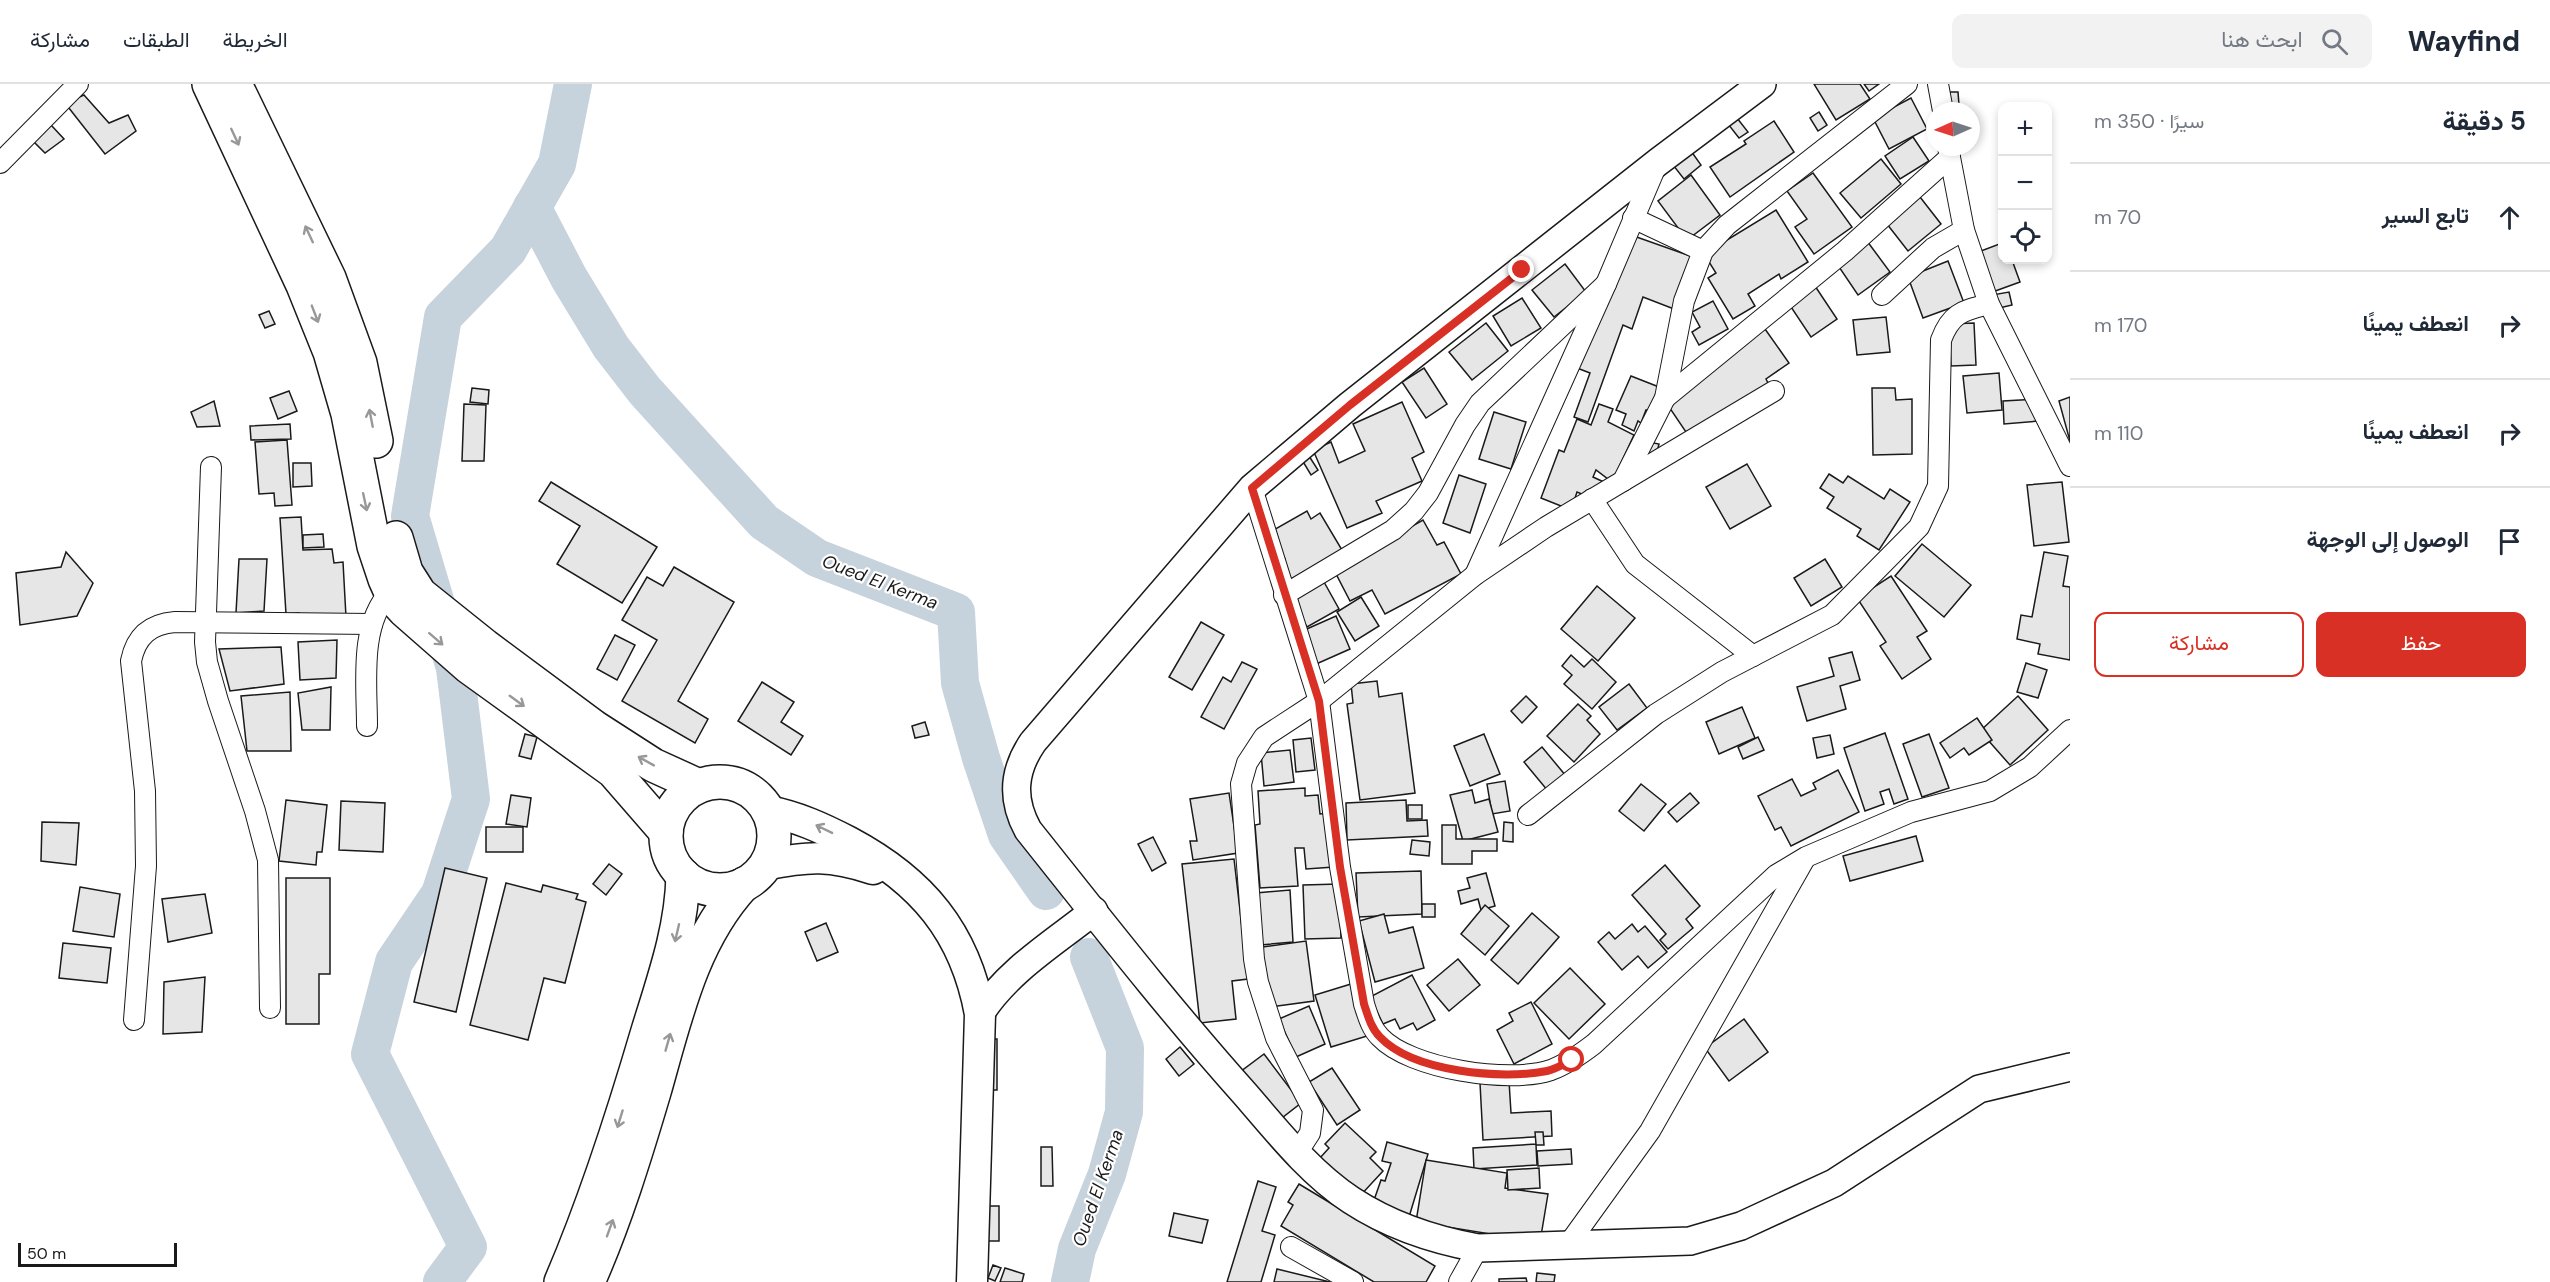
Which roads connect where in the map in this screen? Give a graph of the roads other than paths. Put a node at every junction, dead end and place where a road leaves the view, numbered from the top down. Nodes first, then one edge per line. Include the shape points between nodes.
1 (78, 84) edge
2 (209, 84) edge
3 (235, 84) edge
4 (1762, 84) edge
5 (1907, 84) edge
6 (1938, 84) edge
7 (1941, 102) edge
8 (1945, 156) edge
9 (1950, 156) edge
10 (1658, 162) junction
11 (0, 163) edge
12 (1632, 218) junction
13 (1964, 230) junction
14 (1703, 251) junction
15 (1606, 284) junction
16 (1882, 295) dead end
17 (1989, 304) junction
18 (1774, 391) dead end
19 (1665, 398) junction
20 (2070, 466) edge
21 (211, 467) dead end
22 (1623, 481) junction
23 (1252, 488) junction
24 (1592, 499) junction
25 (1475, 575) junction
26 (1284, 595) junction
27 (405, 599) junction
28 (204, 622) junction
29 (372, 624) junction
30 (1754, 656) junction
31 (477, 657) junction
32 (1319, 701) junction
33 (366, 726) dead end
34 (2070, 730) edge
35 (699, 786) junction
36 (768, 811) junction
37 (1528, 816) dead end
38 (666, 832) junction
39 (1806, 857) junction
40 (683, 875) junction
41 (755, 875) junction
42 (910, 882) junction
43 (1094, 911) junction
44 (270, 1008) dead end
45 (980, 1014) junction
46 (134, 1020) dead end
47 (2070, 1067) edge
48 (1297, 1153) junction
49 (1567, 1245) junction
50 (1291, 1247) dead end
51 (1478, 1248) junction
52 (561, 1282) edge
53 (588, 1282) edge
54 (972, 1282) edge
55 (1353, 1282) edge
56 (1459, 1282) edge

1 - 11 street
2 -> 27 highway via 330,352 348,414 374,546
27 -> 3 highway via 412,584 400,554 366,388 348,327 312,240
4 - 10 street
5 - 14 street via 1727,225
6 - 7 street
8 - 19 street via 1845,251
9 - 13 street
10 - 12 street
10 - 23 street via 1350,405
12 - 14 street
12 - 15 street
13 - 16 street via 1933,248
13 - 17 street
14 - 19 street via 1684,301
15 - 25 street
15 - 26 street via 1480,403 1414,511 1393,530
17 - 20 street
17 - 30 street via 1962,311 1947,322 1941,340 1938,486 1918,527 1832,615
18 - 22 street
19 - 22 street
21 - 28 street
22 - 24 street
23 - 26 street
23 - 43 street via 1042,731 1018,769 1017,801 1024,823
24 - 25 street
24 - 30 street via 1635,564
25 - 32 street
26 - 32 street
27 - 29 street via 375,612
27 - 31 highway
28 - 29 street
28 - 44 street via 207,662 268,860
28 - 46 street via 162,623 150,628 140,636 131,661 145,790 146,866
29 - 33 street
30 - 37 street via 1656,714
35 -> 31 highway via 630,752
31 -> 38 highway via 613,771
32 - 39 street via 1340,867 1364,1004 1380,1038 1408,1056 1445,1068 1528,1073 1550,1070 1572,1060 1776,875
32 - 48 street via 1264,737 1247,763 1241,784 1258,982 1276,1038 1313,1110 1310,1133
34 - 39 street via 2031,767 1990,791 1911,812
35 - 36 highway via 726,782 739,785 761,800
35 - 38 highway via 676,804
36 - 41 highway via 774,839
42 -> 36 main road via 824,828
38 - 40 highway via 672,860
39 - 49 street via 1650,1131
40 - 41 highway via 717,890 731,889
40 -> 52 highway via 678,930 641,1057
41 - 42 main road via 825,857
53 -> 41 highway via 633,1161 689,974 716,921
42 - 45 main road via 942,917 957,942 971,973
43 - 45 street via 1015,974
43 - 48 street via 1192,1035
45 - 54 main road
47 - 49 street via 1979,1089 1834,1183 1740,1226 1690,1241
48 - 51 street via 1350,1199 1384,1219
49 - 51 street
50 - 55 street
51 - 56 street

